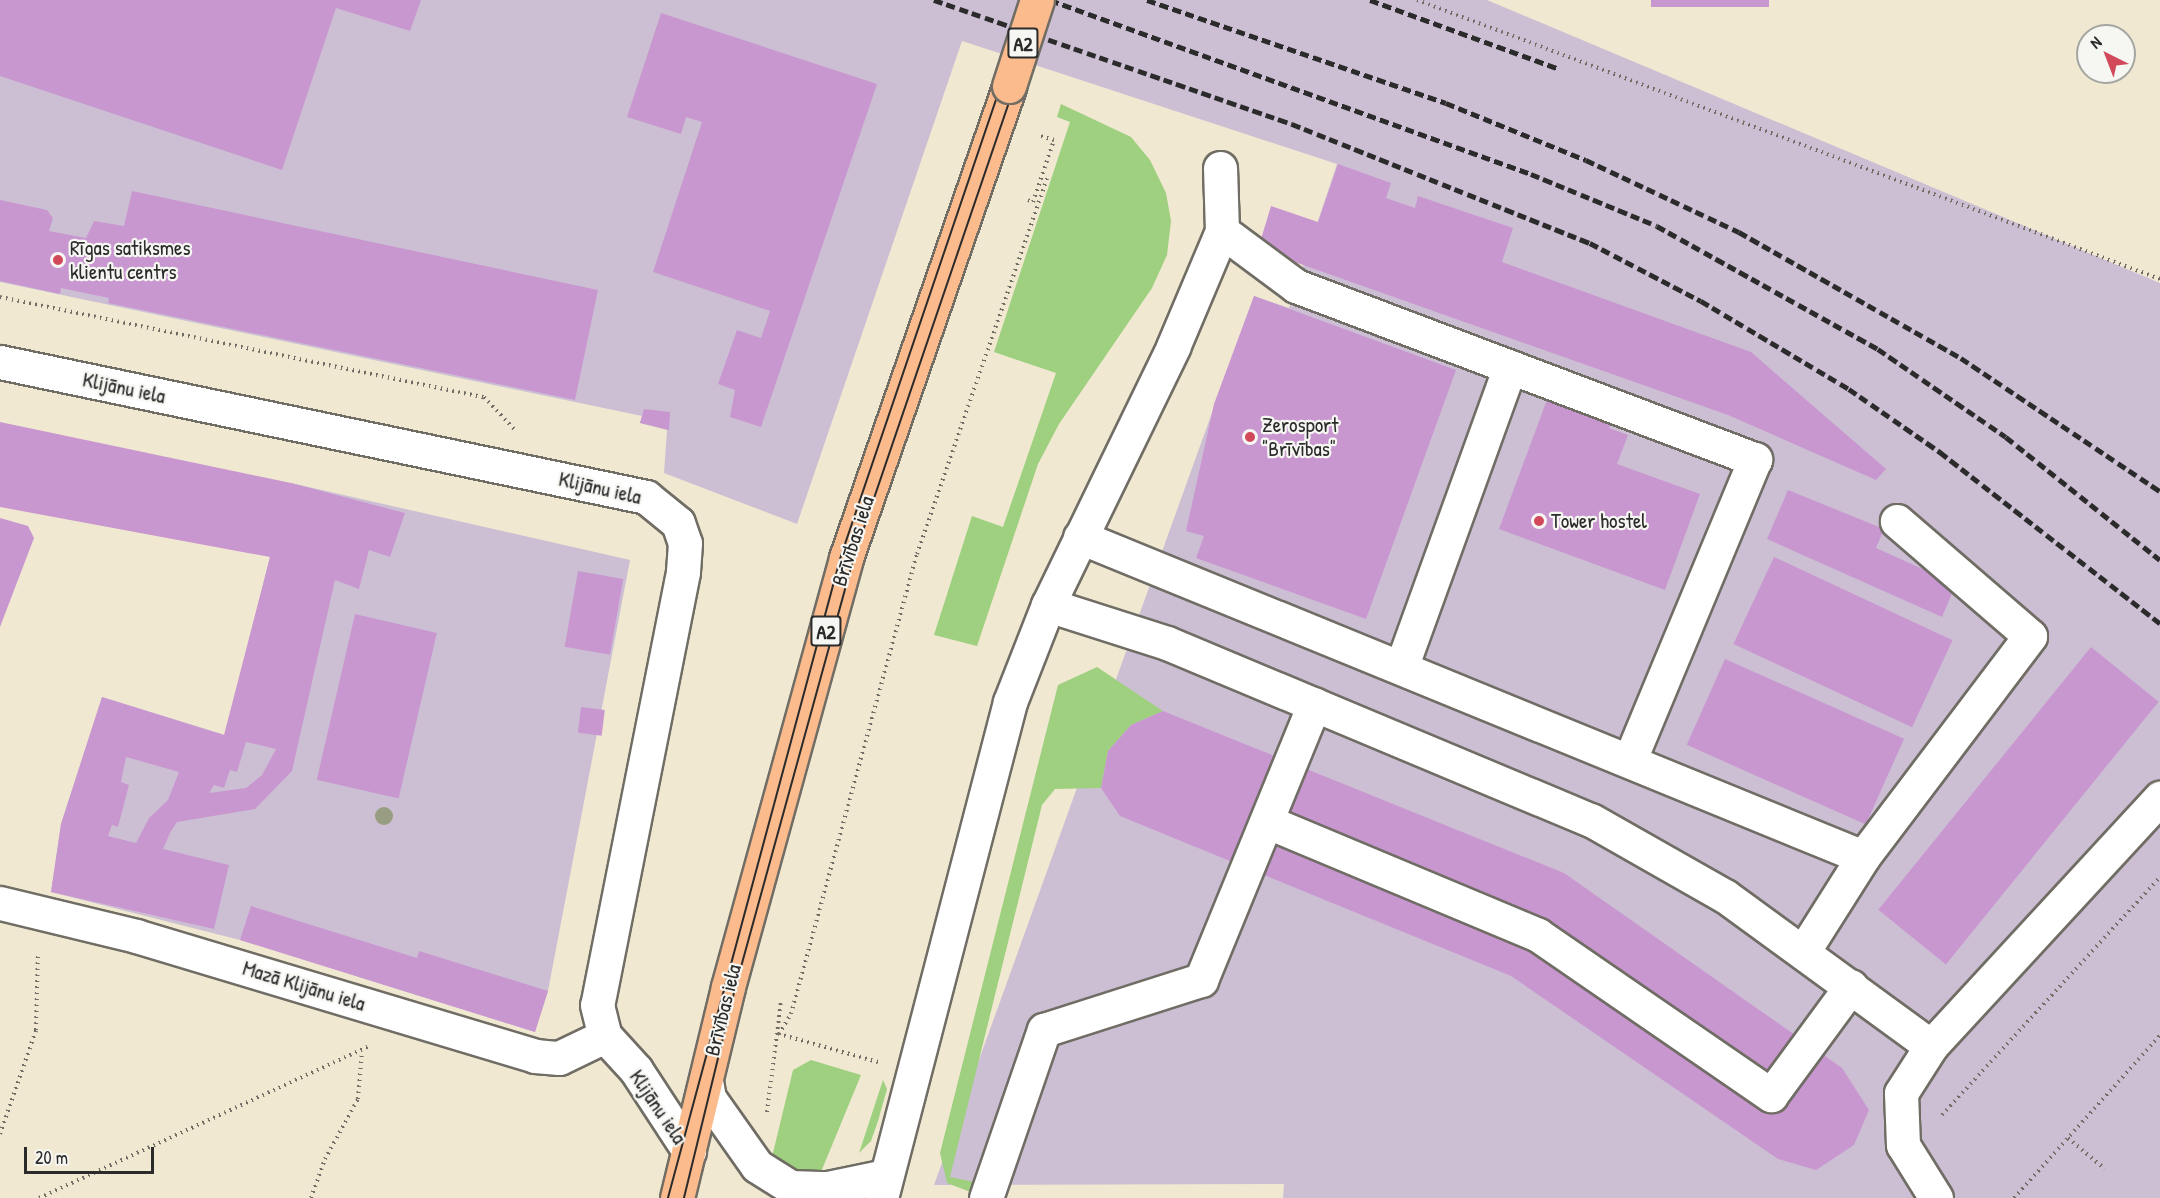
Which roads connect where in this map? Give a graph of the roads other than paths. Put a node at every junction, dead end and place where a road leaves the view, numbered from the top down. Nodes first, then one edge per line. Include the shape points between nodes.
1 (1037, 0) edge
2 (1220, 168) dead end
3 (1222, 231) junction
4 (0, 362) edge
5 (1510, 367) junction
6 (1897, 522) dead end
7 (1080, 537) junction
8 (1048, 605) junction
9 (1402, 665) junction
10 (1314, 704) junction
11 (1630, 760) junction
12 (2160, 798) edge
13 (1268, 822) junction
14 (1863, 857) junction
15 (0, 903) edge
16 (1803, 952) junction
17 (1851, 986) junction
18 (605, 1036) junction
19 (1931, 1046) junction
20 (706, 1081) junction
21 (689, 1151) junction
22 (883, 1187) edge
23 (677, 1198) edge
24 (986, 1198) edge
25 (1936, 1198) edge

1 - 20 highway, Brīvības iela / A2, bridge via 846,558
2 - 3 street
3 - 5 street via 1296,286
3 - 7 street via 1173,347
4 - 18 street, Klijānu iela via 646,497 678,523 685,543 683,572 597,1005
5 - 9 street
5 - 11 street via 1755,459
6 - 14 street via 2030,636
7 - 8 street
7 - 9 street
8 - 10 street via 1109,621
8 - 22 street via 1010,702
9 - 11 street
10 - 13 street
10 - 16 street via 1591,820 1725,896
11 - 14 street
12 - 19 street
13 - 17 street via 1538,935 1771,1095
13 - 24 street via 1201,980 1044,1030
14 - 16 street
15 - 18 street, Mazā Klijānu iela via 136,936 535,1056 559,1058
16 - 17 street
17 - 19 street
18 - 21 street, Klijānu iela via 636,1070
19 - 25 street via 1901,1093 1903,1145
20 - 21 highway, Brīvības iela / A2
20 - 22 street via 709,1098 757,1166 790,1187
21 - 23 highway, Brīvības iela / A2

